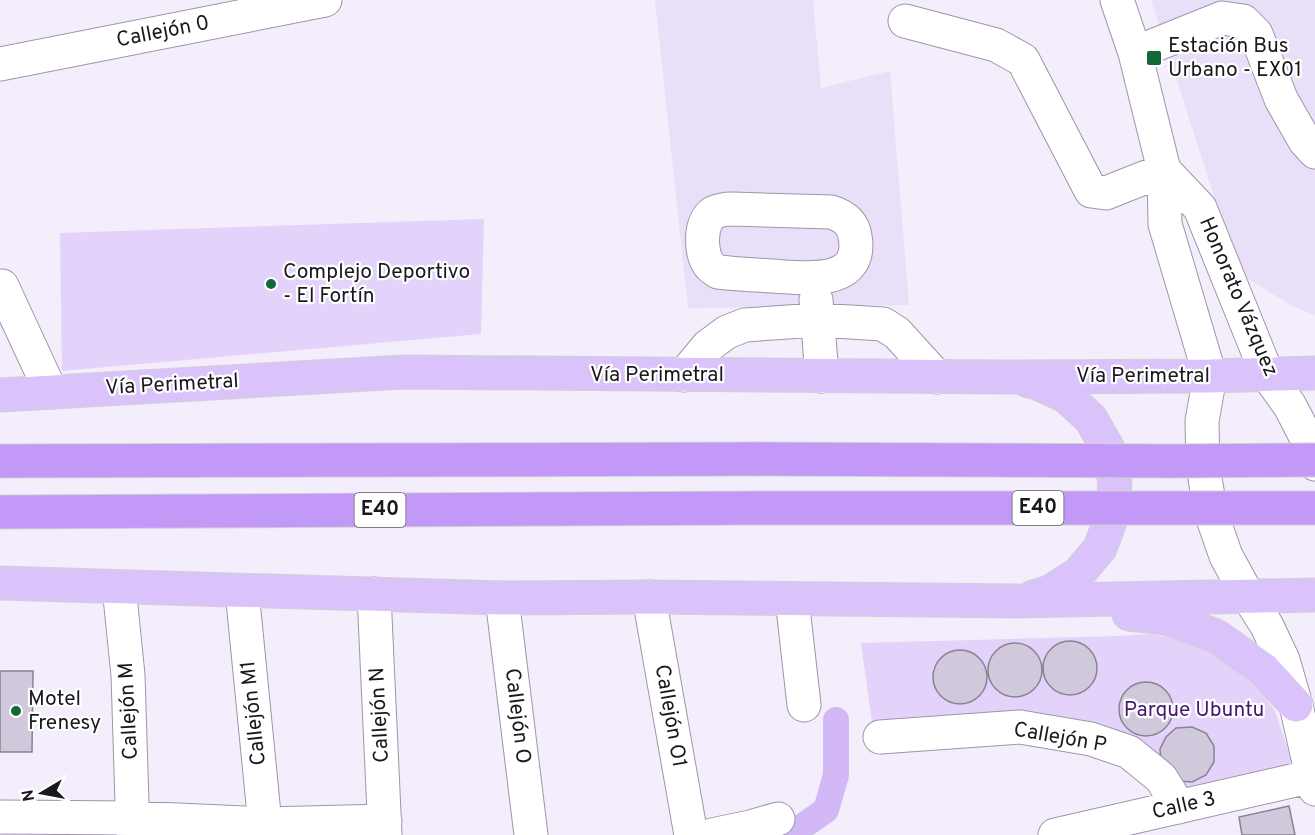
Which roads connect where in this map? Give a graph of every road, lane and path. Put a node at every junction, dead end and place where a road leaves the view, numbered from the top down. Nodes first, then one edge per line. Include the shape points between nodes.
1 (325, 0) edge
2 (1117, 0) edge
3 (904, 21) dead end
4 (1135, 53) junction
5 (0, 64) edge
6 (1315, 153) edge
7 (1164, 171) junction
8 (816, 279) dead end
9 (2, 286) dead end
10 (817, 320) junction
11 (1315, 373) edge
12 (1267, 374) junction
13 (684, 375) junction
14 (822, 376) junction
15 (1210, 376) junction
16 (938, 377) junction
17 (1002, 377) junction
18 (51, 392) junction
19 (0, 395) edge
20 (0, 461) edge
21 (1315, 462) edge
22 (1315, 508) edge
23 (0, 512) edge
24 (0, 583) edge
25 (119, 587) junction
26 (242, 591) junction
27 (374, 594) junction
28 (1315, 595) edge
29 (1248, 596) junction
30 (649, 597) junction
31 (502, 598) junction
32 (792, 599) junction
33 (1017, 601) junction
34 (804, 705) dead end
35 (1296, 705) junction
36 (880, 737) dead end
37 (1314, 783) edge
38 (1179, 807) junction
39 (0, 817) edge
40 (778, 819) dead end
41 (133, 827) edge
42 (385, 828) edge
43 (265, 830) edge
44 (531, 835) edge
45 (691, 835) edge
46 (712, 835) edge
47 (1055, 835) edge

1 - 5 street, Callejón 0
2 - 4 street, Honorato Vázquez
3 - 7 street via 996,45 1023,60 1091,191 1106,193
4 - 6 street via 1222,18 1243,21 1256,34 1281,99
4 - 7 street, Honorato Vázquez
7 - 12 street, Honorato Vázquez via 1200,208
7 - 15 street, Honorato Vázquez via 1165,224
8 - 10 street
9 - 18 street
10 - 13 street via 744,325 727,332 708,346
10 - 14 street
10 - 16 street via 882,324 897,333
11 - 12 main road, Vía Perimetral
12 - 15 main road, Vía Perimetral
12 - 21 street, Honorato Vázquez via 1290,406
13 - 14 main road, Vía Perimetral
13 - 18 main road, Vía Perimetral via 404,372
14 - 16 main road, Vía Perimetral
15 - 17 main road, Vía Perimetral
15 - 29 street, Honorato Vázquez via 1202,421 1203,467 1211,513 1226,556
16 - 17 main road, Vía Perimetral
17 - 33 main road via 1035,382 1066,396 1091,419 1108,449 1115,482 1112,516 1100,548 1078,574 1050,592
18 - 19 main road, Vía Perimetral
20 - 21 highway, E40, bridge
22 - 23 highway, E40, bridge
24 - 25 main road
25 - 26 main road
25 - 41 street, Callejón M via 128,675
26 - 27 main road
26 - 43 street, Callejón M1
27 - 31 main road
27 - 42 street, Callejón N
28 - 29 main road
29 - 33 main road
29 - 35 street, Honorato Vázquez via 1283,660
30 - 31 main road
30 - 32 main road
30 - 45 street, Callejón O1
31 - 44 street, Callejón O
32 - 33 main road
32 - 34 street
33 - 35 main road via 1166,618 1216,636 1263,669
35 - 37 street, Honorato Vázquez
36 - 38 street, Callejón P via 1020,727 1091,739 1129,752 1161,778
37 - 38 street, Calle 3
38 - 47 street, Calle 3
39 - 41 street
40 - 46 street
41 - 43 street
42 - 43 street

